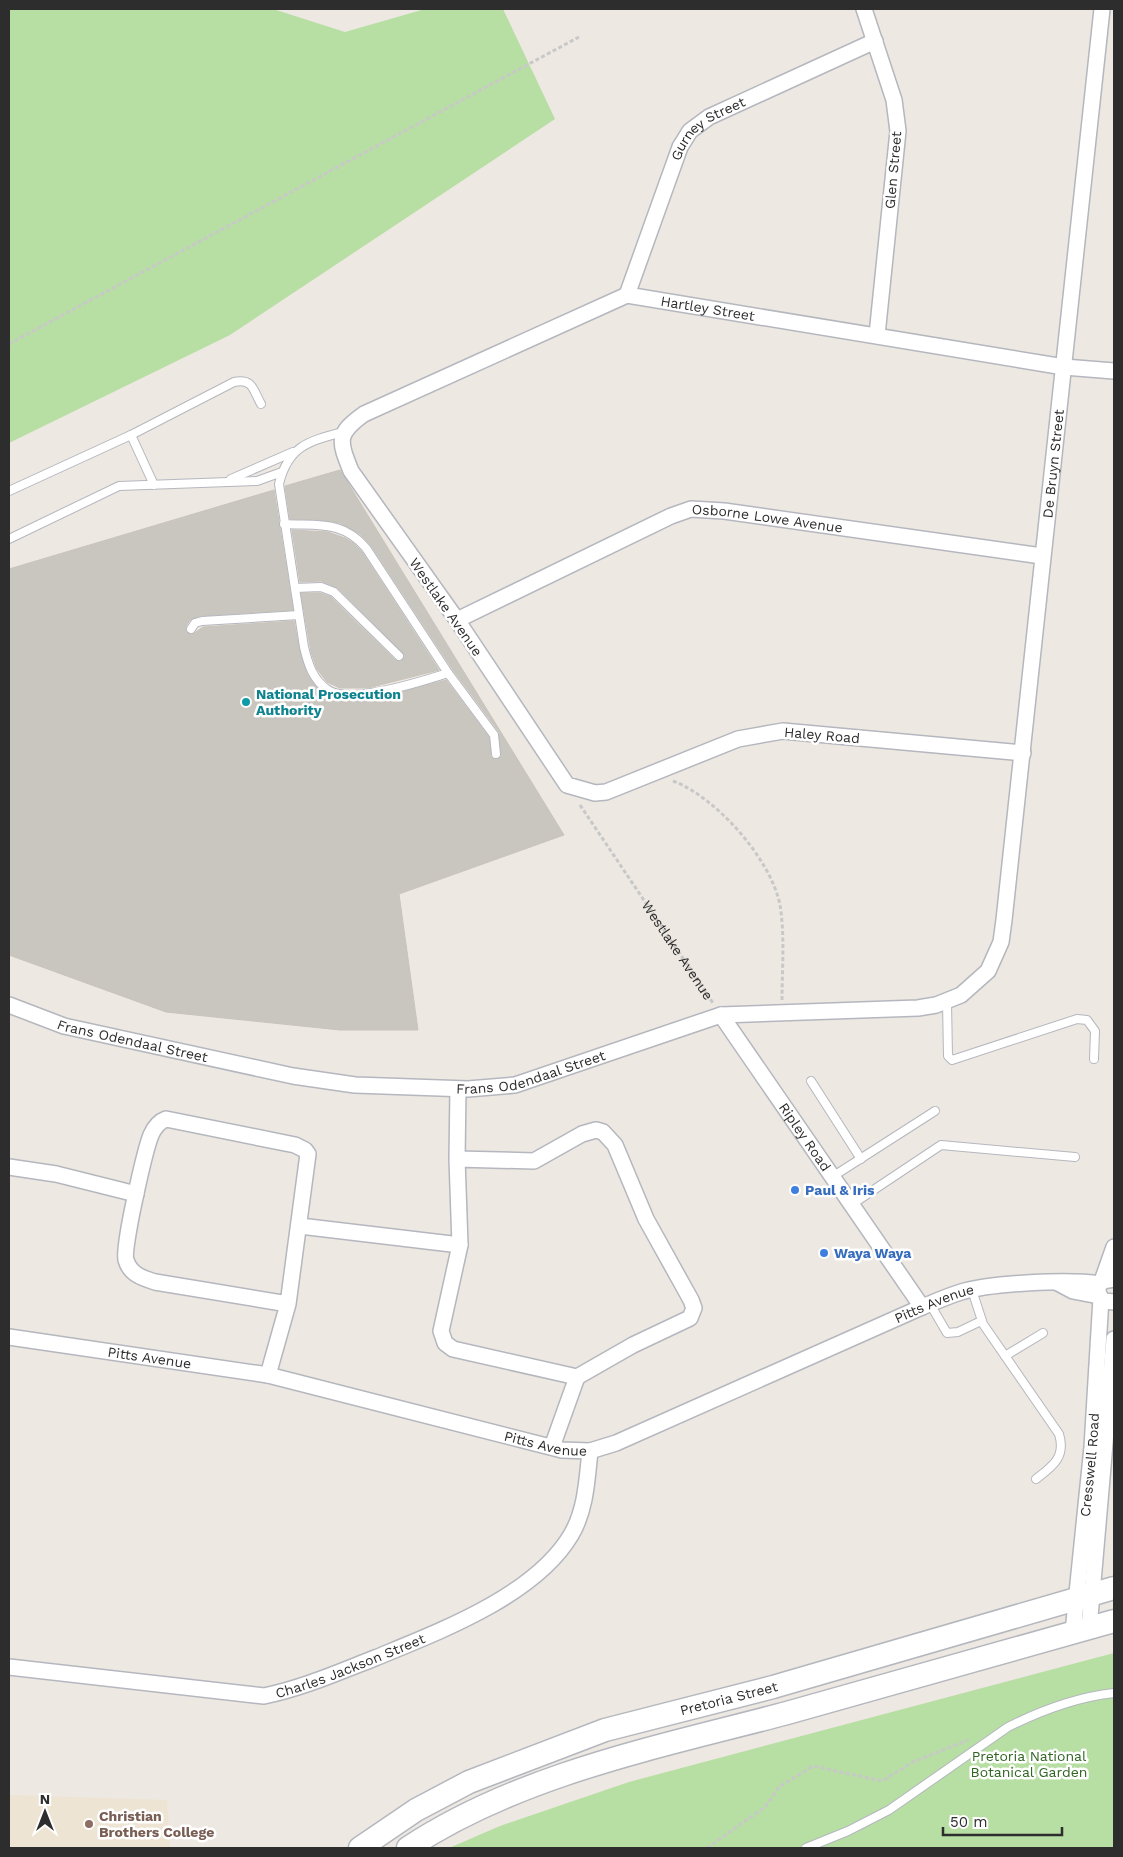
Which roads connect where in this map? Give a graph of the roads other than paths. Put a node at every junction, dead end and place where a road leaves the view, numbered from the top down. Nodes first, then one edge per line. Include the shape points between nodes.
1 (864, 9) edge
2 (1102, 9) edge
3 (875, 41) junction
4 (628, 295) junction
5 (877, 335) junction
6 (1064, 367) junction
7 (1114, 371) edge
8 (261, 404) dead end
9 (131, 435) junction
10 (342, 439) junction
11 (296, 450) junction
12 (282, 472) junction
13 (227, 481) junction
14 (154, 485) junction
15 (9, 491) edge
16 (284, 524) junction
17 (9, 539) edge
18 (1042, 556) junction
19 (294, 588) junction
20 (299, 615) junction
21 (457, 620) junction
22 (191, 629) dead end
23 (399, 656) dead end
24 (448, 673) junction
25 (1023, 753) junction
26 (496, 754) dead end
27 (567, 785) joint
28 (1004, 920) joint
29 (947, 1002) junction
30 (9, 1005) edge
31 (721, 1015) junction
32 (1094, 1059) dead end
33 (811, 1081) dead end
34 (458, 1089) junction
35 (935, 1111) dead end
36 (1075, 1157) dead end
37 (457, 1159) junction
38 (861, 1159) junction
39 (9, 1167) edge
40 (832, 1178) junction
41 (136, 1194) junction
42 (851, 1205) junction
43 (300, 1226) junction
44 (460, 1246) junction
45 (1114, 1247) edge
46 (972, 1290) junction
47 (1105, 1290) edge
48 (288, 1304) junction
49 (926, 1306) junction
50 (981, 1321) junction
51 (1043, 1332) dead end
52 (9, 1337) edge
53 (1114, 1339) edge
54 (1005, 1356) junction
55 (268, 1376) junction
56 (577, 1377) junction
57 (552, 1447) junction
58 (590, 1451) junction
59 (1036, 1479) dead end
60 (1114, 1588) edge
61 (1084, 1596) junction
62 (1114, 1621) edge
63 (1081, 1630) junction
64 (9, 1667) edge
65 (1114, 1693) edge
66 (360, 1848) edge
67 (408, 1848) edge
68 (806, 1848) edge

1 - 3 street, Glen Street
2 - 6 street, De Bruyn Street
3 - 4 street, Gurney Street via 709,117 690,130 680,147
3 - 5 street, Glen Street via 894,100 898,131
4 - 5 street, Hartley Street
4 - 10 street via 364,414
5 - 6 street, Hartley Street
6 - 7 street, Hartley Street
6 - 18 street, De Bruyn Street
8 - 9 lane via 250,384 243,380 234,382
9 - 14 lane
9 - 15 lane
10 - 11 lane via 312,440
10 - 21 street, Westlake Avenue via 351,471
11 - 12 lane
11 - 13 lane
12 - 13 lane via 257,481
12 - 16 lane
13 - 14 lane
14 - 17 lane via 119,486
16 - 19 lane
16 - 24 lane via 338,528 355,535
18 - 21 street, Osborne Lowe Avenue via 777,517 690,510 671,516
18 - 25 street, De Bruyn Street
19 - 20 lane
19 - 23 lane via 321,587 334,592
20 - 22 lane via 202,621
20 - 24 lane via 308,664 328,691 344,694 388,691
21 - 27 street, Westlake Avenue
24 - 26 lane via 494,735
25 - 27 street, Haley Road via 783,731 738,739 606,792 595,793
25 - 28 street, De Bruyn Street
28 - 29 street, Frans Odendaal Street via 1000,942 988,971 965,992
29 - 31 street, Frans Odendaal Street via 918,1008
29 - 32 lane via 948,1056 952,1060 1077,1020 1087,1020 1095,1031
30 - 34 street, Frans Odendaal Street via 73,1028 293,1076 355,1085
31 - 34 street, Frans Odendaal Street via 515,1085
31 - 40 street, Ripley Road
33 - 38 lane
34 - 37 street
35 - 38 lane
36 - 42 lane via 941,1145
37 - 44 street
37 - 56 street via 534,1161 582,1134 596,1130 608,1136 615,1145 646,1219 694,1308 690,1318
38 - 40 lane
39 - 41 street via 56,1174
40 - 42 street, Ripley Road
41 - 43 street via 151,1136 156,1126 166,1119 306,1150 308,1158
41 - 48 street via 125,1255 136,1275 155,1282
42 - 49 street, Ripley Road
43 - 44 street
43 - 48 street
44 - 56 street via 441,1331 446,1342 453,1349
45 - 47 street, Cresswell Road
46 - 47 street, Pitts Avenue via 1058,1283 1073,1291
46 - 49 street, Pitts Avenue
46 - 50 lane
47 - 61 street, Cresswell Road
48 - 55 street
49 - 50 lane via 947,1333 958,1332
49 - 58 street, Pitts Avenue via 616,1443
50 - 54 lane
51 - 54 lane
52 - 55 street, Pitts Avenue
53 - 61 street, Cresswell Road
54 - 59 lane via 1062,1443 1059,1460
55 - 57 street, Pitts Avenue
56 - 57 street
57 - 58 street, Pitts Avenue
58 - 64 street, Charles Jackson Street via 583,1508 572,1534 547,1565 482,1609 436,1633 290,1690 264,1696
60 - 61 main road, Pretoria Street
61 - 63 street, Cresswell Road
61 - 66 main road, Pretoria Street via 773,1687 606,1730 469,1782 416,1810
62 - 63 main road, Pretoria Street
63 - 67 main road, Pretoria Street via 611,1759 485,1806
65 - 68 lane via 1087,1696 1008,1727 888,1810

